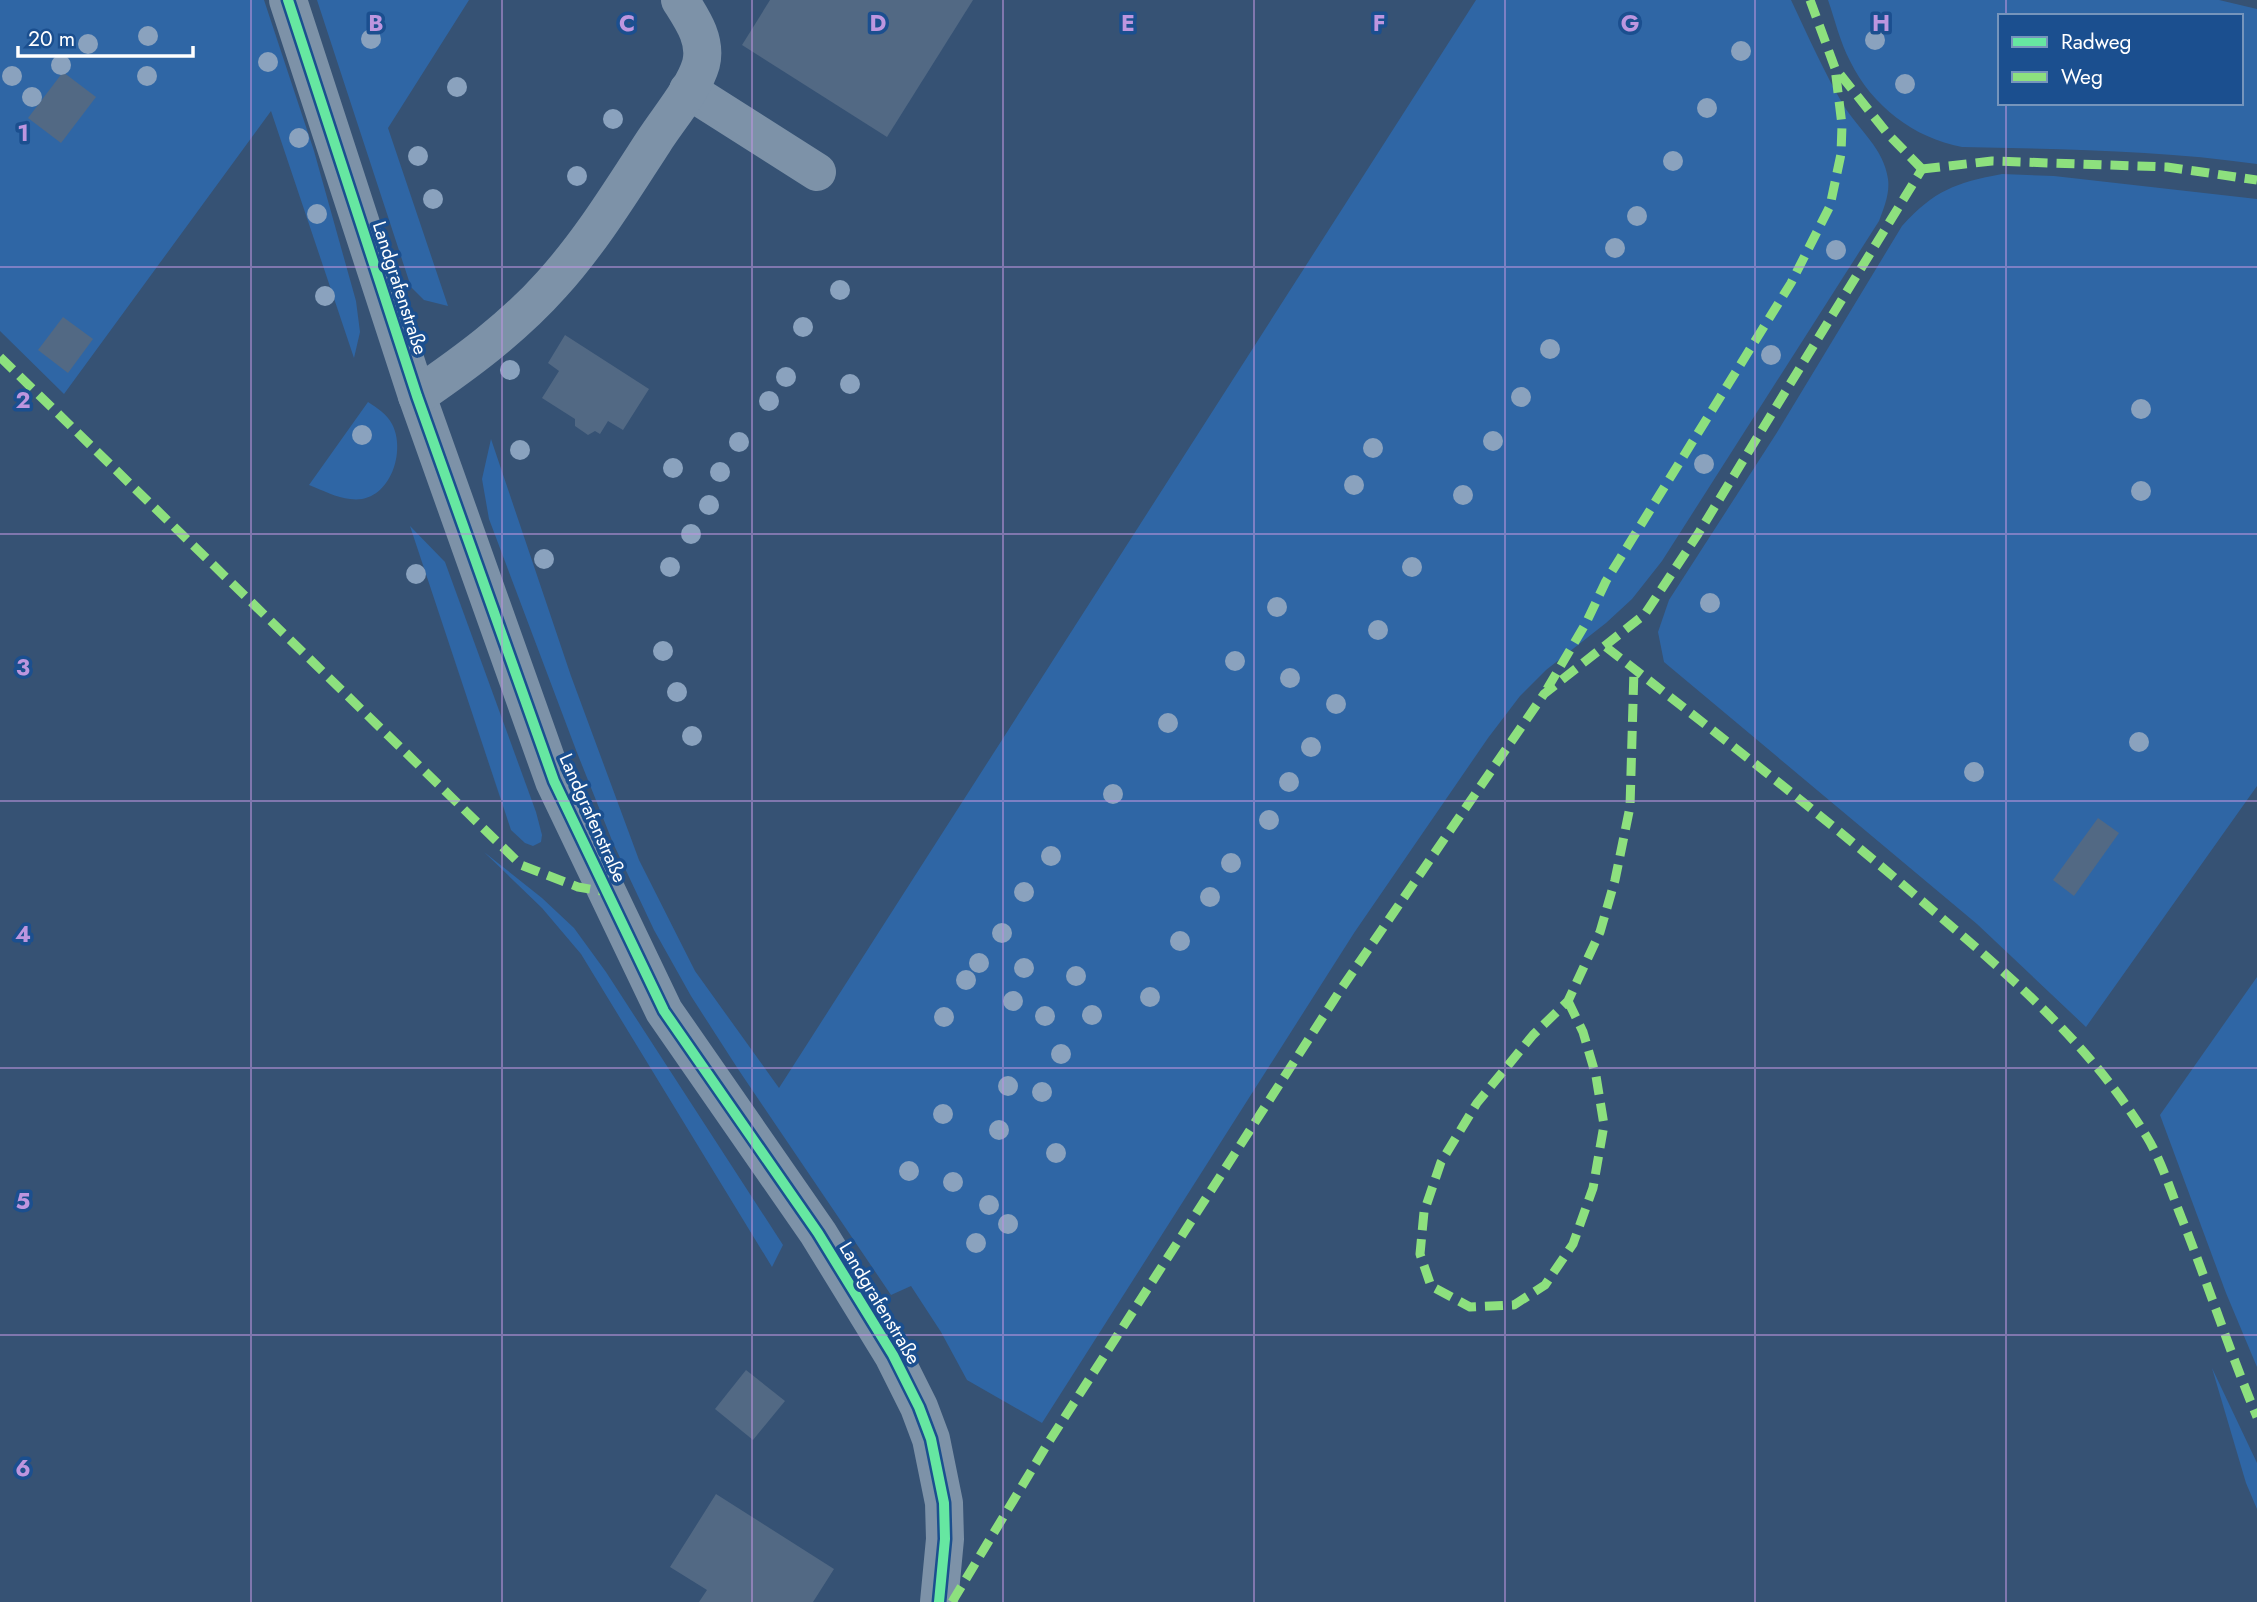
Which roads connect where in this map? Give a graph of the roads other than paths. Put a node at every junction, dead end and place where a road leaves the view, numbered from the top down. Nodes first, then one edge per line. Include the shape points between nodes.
1 (288, 0) edge
2 (680, 0) edge
3 (688, 90) junction
4 (817, 172) dead end
5 (416, 396) junction
6 (939, 1602) edge

1 - 5 street, Landgrafenstraße
2 - 3 street via 701,37 701,63
3 - 4 street
3 - 5 street via 594,232 552,285 489,343
5 - 6 street, Landgrafenstraße via 554,781 632,947 664,1011 818,1233 919,1407 931,1439 944,1503

